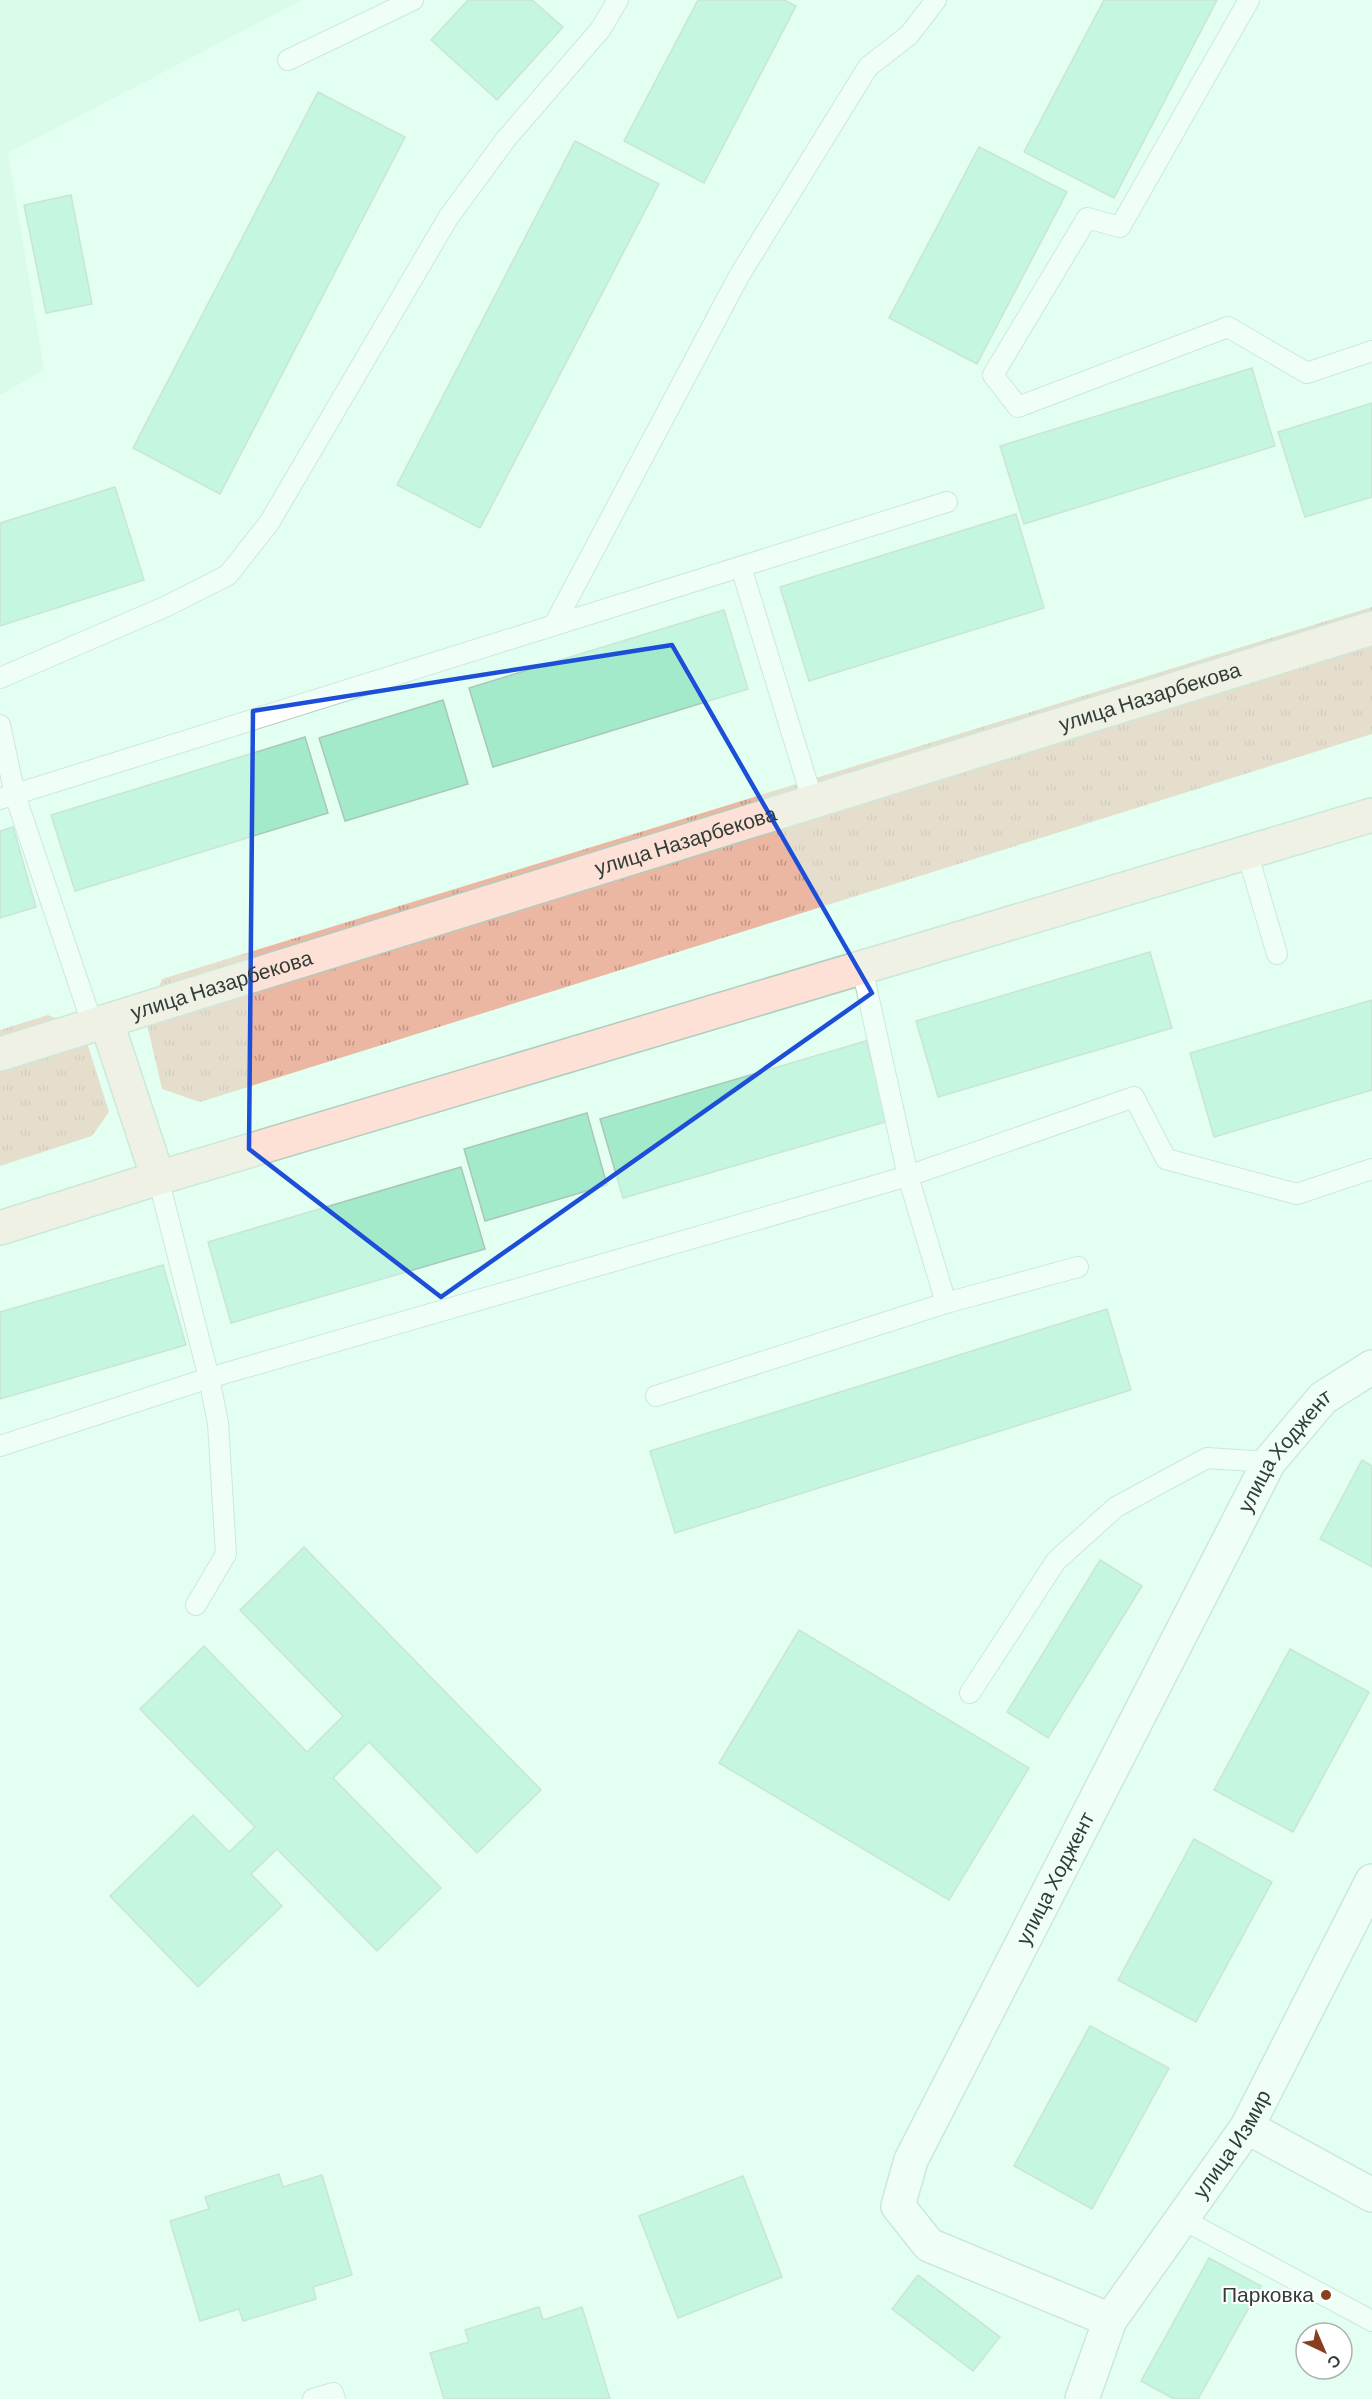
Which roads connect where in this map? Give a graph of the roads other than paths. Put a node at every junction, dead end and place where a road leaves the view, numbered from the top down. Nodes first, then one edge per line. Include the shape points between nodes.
1 (413, 0) edge
2 (618, 0) edge
3 (936, 0) edge
4 (1249, 0) edge
5 (288, 60) dead end
6 (1372, 351) edge
7 (947, 502) dead end
8 (741, 567) junction
9 (554, 625) junction
10 (1372, 628) edge
11 (0, 678) edge
12 (0, 725) edge
13 (8, 797) edge
14 (813, 802) junction
15 (1372, 815) edge
16 (1247, 852) junction
17 (1277, 954) dead end
18 (862, 968) junction
19 (100, 1024) junction
20 (0, 1054) edge
21 (1372, 1169) edge
22 (908, 1176) junction
23 (158, 1178) junction
24 (0, 1228) edge
25 (1078, 1268) dead end
26 (945, 1303) junction
27 (1372, 1367) edge
28 (209, 1378) junction
29 (656, 1396) dead end
30 (0, 1446) edge
31 (1269, 1462) junction
32 (196, 1605) dead end
33 (970, 1694) dead end
34 (1372, 1881) edge
35 (1364, 1918) edge
36 (1247, 2127) junction
37 (1372, 2195) edge
38 (1182, 2219) junction
39 (1110, 2320) junction
40 (1372, 2321) edge
41 (312, 2399) edge
42 (335, 2399) edge
43 (1082, 2399) edge

1 - 5 lane
2 - 11 lane via 600,30 506,139 448,219 269,523 228,575 167,606
3 - 9 lane via 909,35 867,67 762,237
4 - 6 lane via 1120,227 1087,218 993,375 1018,407 1228,327 1307,373
7 - 8 lane
8 - 9 lane
8 - 14 lane
9 - 13 lane
10 - 14 street, улица Назарбекова
12 - 13 lane
13 - 19 lane
14 - 19 street, улица Назарбекова
15 - 16 street
16 - 17 lane
16 - 18 street
18 - 22 lane
18 - 23 street
19 - 20 street, улица Назарбекова
19 - 23 street
21 - 22 lane via 1298,1194 1166,1159 1134,1097
22 - 26 lane
22 - 28 lane
23 - 24 street
23 - 28 lane
25 - 26 lane
26 - 29 lane
27 - 31 street, улица Ходжент via 1323,1398
28 - 30 lane
28 - 32 lane via 218,1423 226,1554
31 - 33 lane via 1207,1458 1116,1506 1056,1561
31 - 39 street, улица Ходжент via 911,2160 898,2206 929,2245
34 - 35 street, улица Измир
35 - 36 street, улица Измир
36 - 37 street
36 - 38 street, улица Измир
38 - 39 street, улица Измир
38 - 40 lane
39 - 43 street, улица Измир
41 - 42 lane via 333,2393

